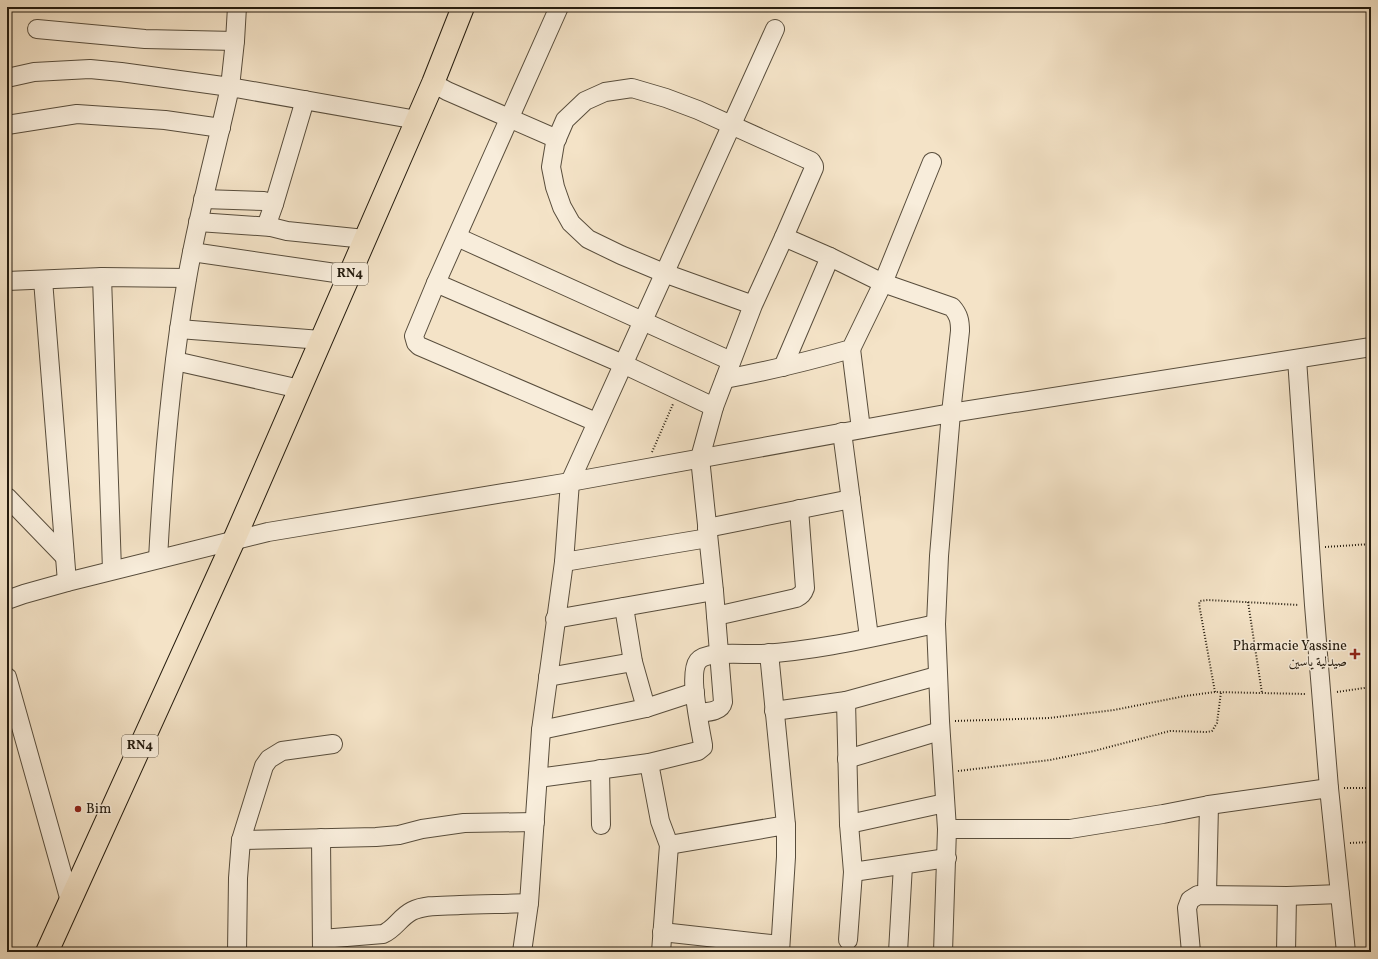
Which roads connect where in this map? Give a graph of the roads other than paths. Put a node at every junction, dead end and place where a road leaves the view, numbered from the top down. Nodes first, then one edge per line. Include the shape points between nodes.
1 (238, 7) edge
2 (463, 7) edge
3 (559, 7) edge
4 (37, 29) dead end
5 (775, 29) dead end
6 (236, 41) junction
7 (7, 78) edge
8 (434, 83) junction
9 (230, 87) junction
10 (305, 100) junction
11 (510, 118) junction
12 (417, 120) junction
13 (7, 125) edge
14 (731, 126) junction
15 (221, 128) junction
16 (557, 139) junction
17 (932, 162) dead end
18 (203, 199) junction
19 (274, 204) junction
20 (198, 222) junction
21 (271, 227) junction
22 (458, 237) junction
23 (784, 237) junction
24 (365, 239) junction
25 (192, 252) junction
26 (830, 257) junction
27 (664, 273) junction
28 (350, 275) junction
29 (102, 277) junction
30 (187, 278) junction
31 (43, 280) junction
32 (7, 281) edge
33 (436, 283) junction
34 (883, 283) junction
35 (753, 305) junction
36 (643, 320) junction
37 (179, 329) junction
38 (321, 340) junction
39 (1371, 347) edge
40 (851, 349) junction
41 (1297, 359) junction
42 (175, 361) junction
43 (731, 361) junction
44 (623, 364) junction
45 (783, 367) junction
46 (725, 379) junction
47 (300, 389) junction
48 (714, 407) junction
49 (951, 413) junction
50 (596, 422) junction
51 (861, 429) junction
52 (842, 432) junction
53 (700, 458) junction
54 (570, 482) junction
55 (7, 497) edge
56 (851, 499) junction
57 (799, 509) junction
58 (708, 533) junction
59 (234, 540) junction
60 (65, 557) junction
61 (158, 559) junction
62 (564, 562) junction
63 (112, 570) junction
64 (67, 582) junction
65 (714, 591) junction
66 (10, 595) edge
67 (624, 607) junction
68 (716, 616) junction
69 (555, 619) junction
70 (936, 624) junction
71 (869, 637) junction
72 (769, 653) junction
73 (719, 654) junction
74 (633, 662) junction
75 (937, 676) junction
76 (7, 677) edge
77 (548, 677) junction
78 (695, 692) junction
79 (846, 701) junction
80 (646, 708) junction
81 (774, 711) junction
82 (698, 713) junction
83 (940, 726) junction
84 (541, 730) junction
85 (333, 744) dead end
86 (847, 759) junction
87 (649, 763) junction
88 (600, 769) junction
89 (538, 778) junction
90 (1329, 788) junction
91 (945, 803) junction
92 (1209, 805) junction
93 (535, 822) junction
94 (849, 824) junction
95 (786, 825) junction
96 (600, 826) dead end
97 (947, 829) junction
98 (321, 838) junction
99 (241, 840) junction
100 (669, 845) junction
101 (947, 858) junction
102 (903, 864) junction
103 (853, 872) junction
104 (1207, 894) junction
105 (1340, 894) junction
106 (1287, 896) junction
107 (70, 901) junction
108 (529, 903) junction
109 (662, 932) junction
110 (848, 940) dead end
111 (322, 946) edge
112 (780, 948) edge
113 (47, 952) edge
114 (237, 952) edge
115 (522, 952) edge
116 (661, 952) edge
117 (898, 952) edge
118 (944, 952) edge
119 (1190, 952) edge
120 (1286, 952) edge
121 (1346, 952) edge

1 - 6 street
2 - 8 main road, RN4
3 - 11 street
4 - 6 street via 145,39
5 - 14 street
6 - 9 street
7 - 9 street via 34,72 90,69
8 - 11 street
8 - 12 main road, RN4
9 - 10 street
9 - 15 street
10 - 12 street
10 - 19 street
11 - 16 street
11 - 22 street
12 - 24 main road, RN4
13 - 15 street via 77,114 100,114
14 - 16 street via 698,110 632,88 605,92 585,101 565,120
14 - 23 street via 811,161 814,166
14 - 27 street
15 - 18 street
16 - 27 street via 551,167 562,207 571,223 588,239
17 - 34 street
18 - 19 street via 264,201
18 - 20 street
19 - 21 street via 268,221
20 - 21 street
20 - 25 street
21 - 24 street
22 - 33 street
22 - 36 street
23 - 26 street
23 - 35 street
24 - 28 main road, RN4
25 - 28 street
25 - 30 street
26 - 34 street
26 - 45 street
27 - 35 street
27 - 36 street
28 - 38 main road, RN4
29 - 30 street
29 - 31 street
29 - 63 street
30 - 37 street
31 - 32 street
31 - 60 street
33 - 44 street
33 - 50 street via 414,336 416,344
34 - 40 street
34 - 49 street via 952,307 957,313 960,331
35 - 43 street
36 - 43 street
36 - 44 street
37 - 38 street
37 - 42 street
38 - 47 main road, RN4
39 - 41 street
40 - 45 street
40 - 51 street
41 - 49 street
41 - 90 street
42 - 47 street
42 - 61 street via 163,472
43 - 46 street
44 - 48 street
44 - 50 street
45 - 46 street
46 - 48 street
47 - 59 main road, RN4
48 - 53 street
49 - 51 street
49 - 70 street
50 - 54 street
51 - 52 street
52 - 53 street
52 - 56 street
53 - 54 street
53 - 58 street
54 - 59 street via 268,532
54 - 62 street
55 - 60 street
56 - 57 street
56 - 71 street
57 - 58 street
57 - 68 street via 804,592 796,598
58 - 62 street
58 - 65 street
59 - 61 street
59 - 107 main road, RN4
60 - 64 street
61 - 63 street
62 - 69 street
63 - 64 street
64 - 66 street
65 - 67 street
65 - 68 street
67 - 69 street
67 - 74 street
68 - 73 street
69 - 77 street
70 - 71 street
70 - 75 street
71 - 72 street
72 - 73 street
72 - 81 street
73 - 78 street via 699,660 694,672
73 - 82 street via 722,706 719,709
74 - 77 street
74 - 80 street
75 - 79 street
75 - 83 street
76 - 107 street
77 - 84 street
78 - 80 street
78 - 82 street
79 - 81 street
79 - 86 street
80 - 84 street
81 - 95 street
82 - 87 street via 703,747 698,751
83 - 86 street
83 - 91 street
84 - 89 street
85 - 99 street via 282,751 269,759 264,766
86 - 94 street
87 - 88 street
87 - 100 street via 660,821
88 - 89 street
88 - 96 street
89 - 93 street
90 - 92 street
90 - 105 street
91 - 94 street
91 - 97 street
92 - 97 street via 1070,829
92 - 104 street
93 - 98 street via 464,823 399,835
93 - 108 street
94 - 103 street
95 - 100 street
95 - 112 street
97 - 101 street
98 - 99 street
98 - 111 street
99 - 114 street
100 - 109 street
101 - 102 street
101 - 118 street
102 - 103 street
102 - 117 street
103 - 110 street
104 - 106 street
104 - 119 street via 1194,897 1188,903
105 - 106 street
105 - 121 street
106 - 120 street
107 - 113 main road, RN4
108 - 111 street via 420,908 411,911 383,934
108 - 115 street
109 - 112 street
109 - 116 street

